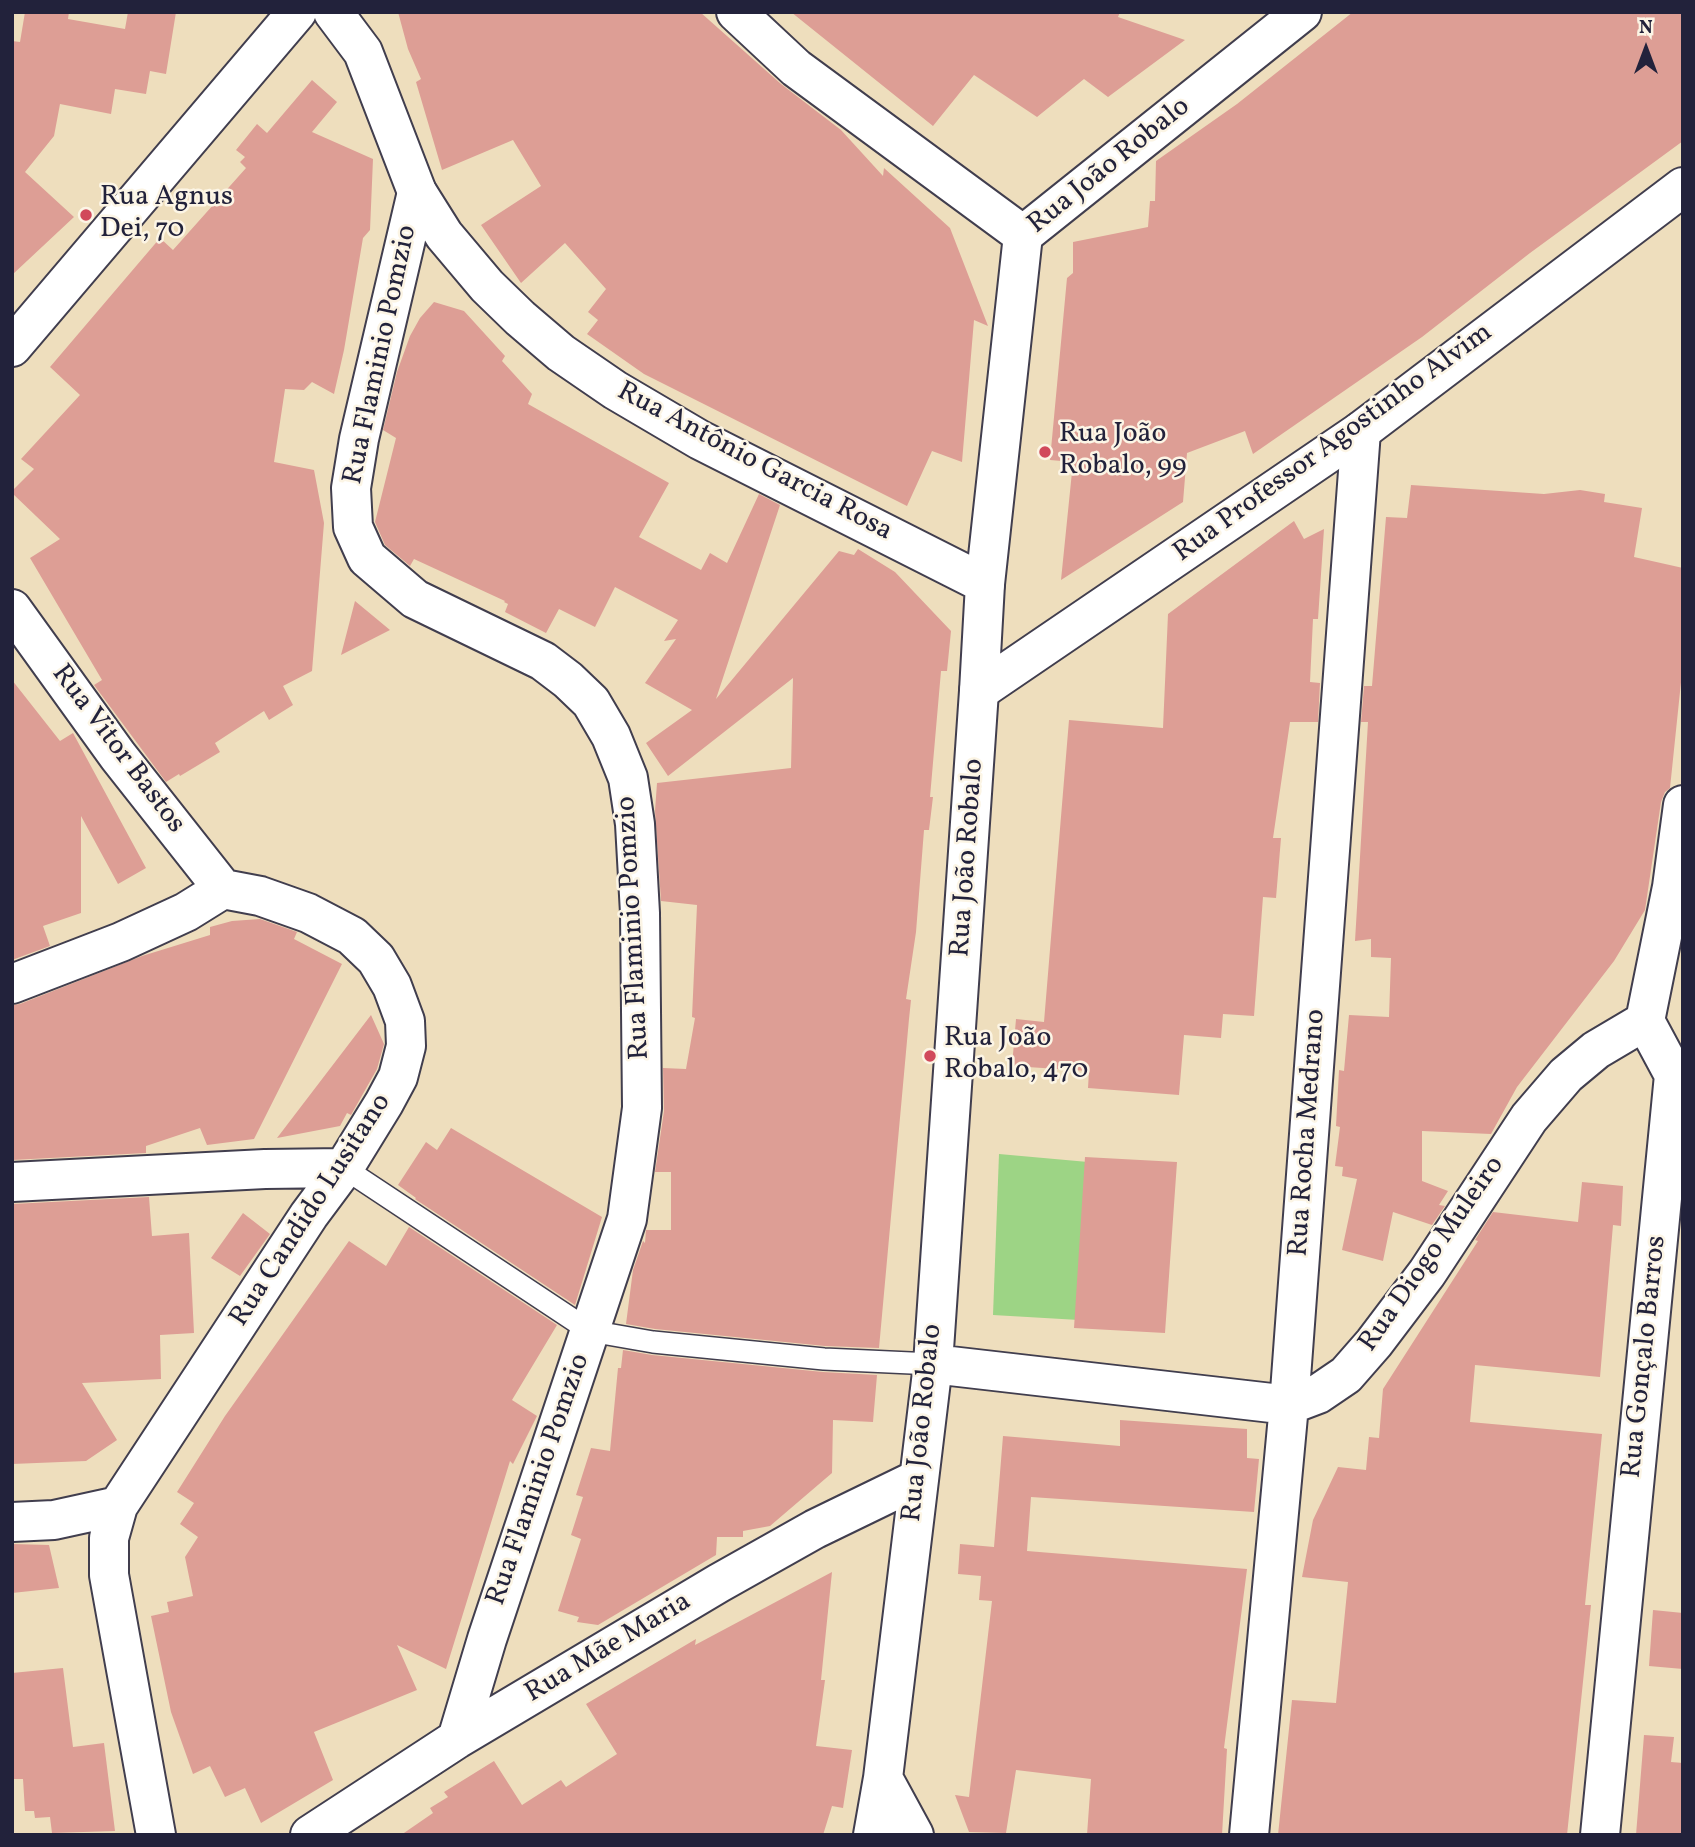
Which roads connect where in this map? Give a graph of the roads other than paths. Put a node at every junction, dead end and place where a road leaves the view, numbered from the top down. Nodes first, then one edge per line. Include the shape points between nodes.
1 (297, 12) edge
2 (333, 12) edge
3 (736, 12) edge
4 (1302, 12) edge
5 (1683, 187) edge
6 (417, 192) junction
7 (1023, 235) junction
8 (12, 347) edge
9 (1361, 431) junction
10 (985, 584) junction
11 (12, 608) edge
12 (979, 691) junction
13 (1683, 805) edge
14 (223, 889) junction
15 (12, 984) edge
16 (1645, 1021) junction
17 (1678, 1081) edge
18 (344, 1168) junction
19 (12, 1182) edge
20 (590, 1331) junction
21 (933, 1364) junction
22 (1289, 1405) junction
23 (918, 1479) junction
24 (118, 1506) junction
25 (12, 1522) edge
26 (457, 1739) junction
27 (883, 1778) junction
28 (156, 1835) edge
29 (310, 1835) edge
30 (873, 1835) edge
31 (914, 1835) edge
32 (1249, 1835) edge
33 (1600, 1835) edge

1 - 8 street
2 - 6 street, Rua Antônio Garcia Rosa via 363,52
3 - 7 street via 796,68
4 - 7 street, Rua João Robalo
5 - 9 street, Rua Professor Agostinho Alvim
6 - 10 street, Rua Antônio Garcia Rosa via 444,235 487,286 562,353 615,390 700,440
6 - 20 street, Rua Flaminio Pomzio via 359,439 351,488 353,527 367,558 415,599 544,661 590,702 611,736 628,778 635,824 642,1108 626,1219
7 - 10 street, Rua João Robalo
9 - 12 street, Rua Professor Agostinho Alvim
9 - 22 street, Rua Rocha Medrano
10 - 12 street, Rua João Robalo
11 - 14 street, Rua Vitor Bastos via 118,756
12 - 21 street, Rua João Robalo
13 - 16 street
14 - 15 street via 121,942
14 - 18 street, Rua Candido Lusitano via 284,904 352,936 376,959 392,986 405,1021 406,1046 398,1077
16 - 17 street, Rua Gonçalo Barros
16 - 22 street, Rua Diogo Muleiro via 1566,1075 1529,1118 1427,1273 1346,1375 1318,1394
17 - 33 street, Rua Gonçalo Barros
18 - 19 street
18 - 20 lane
18 - 24 street, Rua Candido Lusitano
20 - 21 lane via 824,1359
20 - 26 street, Rua Flaminio Pomzio
21 - 22 street, Rua Diogo Muleiro
21 - 23 street, Rua João Robalo
22 - 32 street, Rua Rocha Medrano
23 - 26 street, Rua Mãe Maria via 815,1529
23 - 27 street, Rua João Robalo
24 - 25 street via 54,1520
24 - 28 street, Rua Candido Lusitano via 109,1538 109,1576
26 - 29 street, Rua Mãe Maria
27 - 30 street, Rua João Robalo
27 - 31 street

